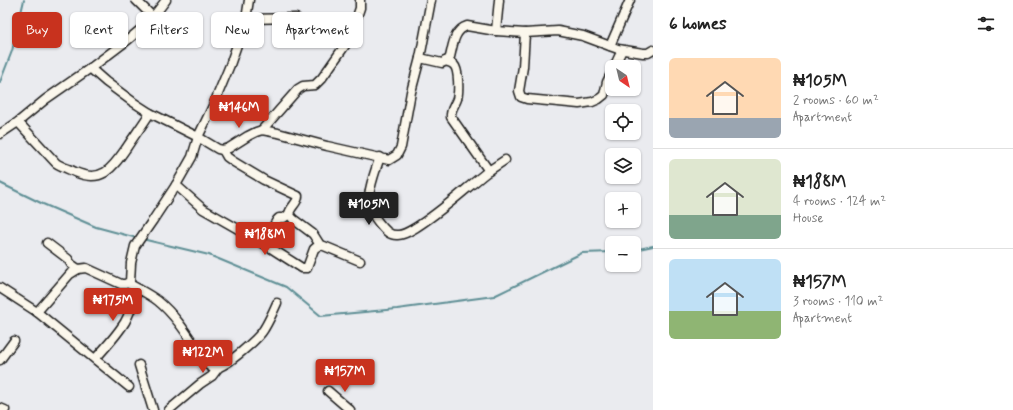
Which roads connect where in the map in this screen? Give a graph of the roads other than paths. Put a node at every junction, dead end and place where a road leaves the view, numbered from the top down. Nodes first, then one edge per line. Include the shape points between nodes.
1 (136, 0) edge
2 (166, 0) edge
3 (250, 0) edge
4 (360, 0) edge
5 (431, 0) edge
6 (499, 0) edge
7 (630, 0) edge
8 (148, 12) edge
9 (157, 12) edge
10 (247, 12) edge
11 (496, 31) junction
12 (525, 33) junction
13 (136, 34) edge
14 (610, 46) junction
15 (236, 48) edge
16 (622, 50) junction
17 (653, 50) edge
18 (420, 58) junction
19 (617, 60) edge
20 (445, 61) junction
21 (90, 68) junction
22 (605, 91) edge
23 (150, 113) junction
24 (18, 122) junction
25 (262, 130) junction
26 (0, 134) edge
27 (198, 137) junction
28 (223, 150) junction
29 (380, 157) junction
30 (505, 160) dead end
31 (489, 171) junction
32 (176, 185) junction
33 (289, 214) junction
34 (47, 243) dead end
35 (263, 243) junction
36 (320, 245) junction
37 (360, 261) dead end
38 (78, 269) junction
39 (128, 283) junction
40 (0, 288) edge
41 (138, 289) junction
42 (277, 303) dead end
43 (37, 312) junction
44 (14, 341) dead end
45 (95, 359) junction
46 (0, 360) edge
47 (139, 365) dead end
48 (218, 368) junction
49 (129, 387) dead end
50 (328, 391) dead end
51 (0, 408) edge
52 (5, 410) edge
53 (153, 410) edge
54 (170, 410) edge
55 (350, 410) edge

1 - 8 street
2 - 9 street
3 - 10 street
4 - 25 street via 360,8 350,37 322,78 315,85 298,89
5 - 18 street
6 - 11 street
7 - 14 street
11 - 12 street
11 - 20 street via 464,27 457,33 450,57
12 - 14 street via 564,32
12 - 22 street via 519,91 521,97 579,104 599,99
13 - 21 street
14 - 16 street
15 - 27 street
16 - 17 street via 648,53
16 - 19 street
18 - 20 street via 442,63
18 - 29 street via 399,152 389,160
20 - 31 street via 453,64 458,74 457,97 451,117
21 - 23 street
21 - 24 street
23 - 24 street via 117,162 106,172 90,177 62,167
23 - 27 street
24 - 26 street
25 - 28 street
25 - 29 street
27 - 28 street
27 - 32 street via 192,158
28 - 33 street via 234,162 298,196
29 - 31 street via 373,178 369,204 374,218 384,230 396,235 406,233 428,220
30 - 31 street
32 - 35 street via 204,209
32 - 39 street via 135,246
33 - 35 street via 276,220
33 - 36 street via 313,234
34 - 38 street
35 - 36 street via 302,268 308,268 314,249
36 - 37 street
38 - 39 street via 86,268 122,284
38 - 43 street via 70,274
39 - 41 street
40 - 43 street
41 - 45 street via 125,323
41 - 48 street via 166,308 208,365
42 - 48 street via 264,330 246,348
43 - 45 street
44 - 46 street
45 - 49 street
47 - 53 street
48 - 54 street via 212,376
50 - 55 street
51 - 52 street

